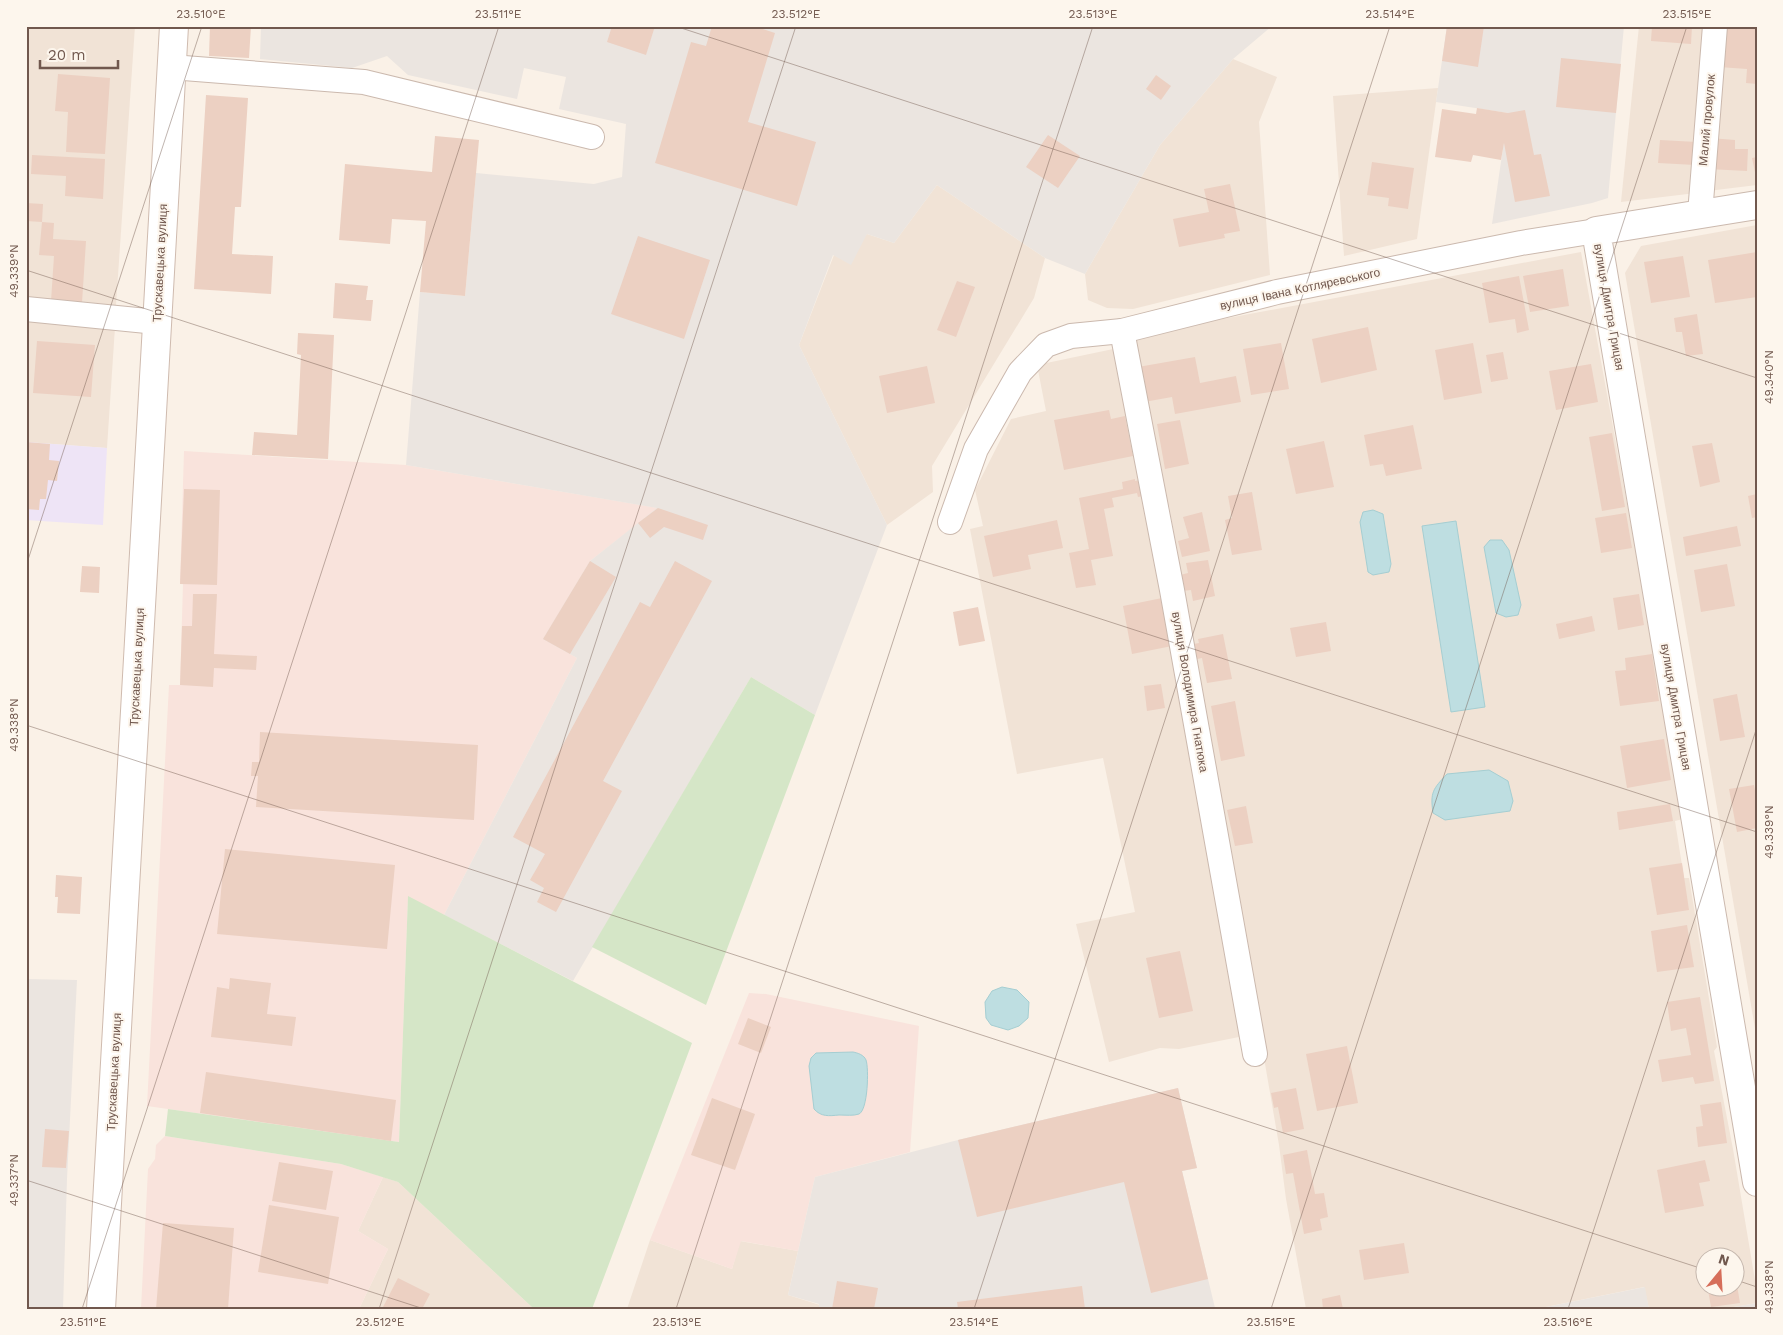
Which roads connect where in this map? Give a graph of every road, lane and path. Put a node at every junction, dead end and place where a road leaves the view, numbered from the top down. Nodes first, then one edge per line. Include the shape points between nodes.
1 (174, 26) edge
2 (1716, 26) edge
3 (171, 67) junction
4 (592, 137) dead end
5 (1757, 204) edge
6 (1700, 214) junction
7 (1596, 231) junction
8 (26, 309) edge
9 (157, 322) junction
10 (1122, 331) junction
11 (950, 522) dead end
12 (1255, 1054) dead end
13 (1757, 1182) edge
14 (100, 1309) edge

1 - 3 main road, Трускавецька вулиця
2 - 6 street, Малий провулок
3 - 4 street via 364,82
3 - 9 main road, Трускавецька вулиця
5 - 6 main road, вулиця Івана Котляревського
6 - 7 main road, вулиця Івана Котляревського
7 - 10 street, вулиця Івана Котляревського via 1278,292
7 - 13 main road, вулиця Дмитра Грицая
8 - 9 street
9 - 14 main road, Трускавецька вулиця
10 - 11 street, вулиця Івана Котляревського via 1071,336 1046,345 1020,372 976,449
10 - 12 street, вулиця Володимира Гнатюка

